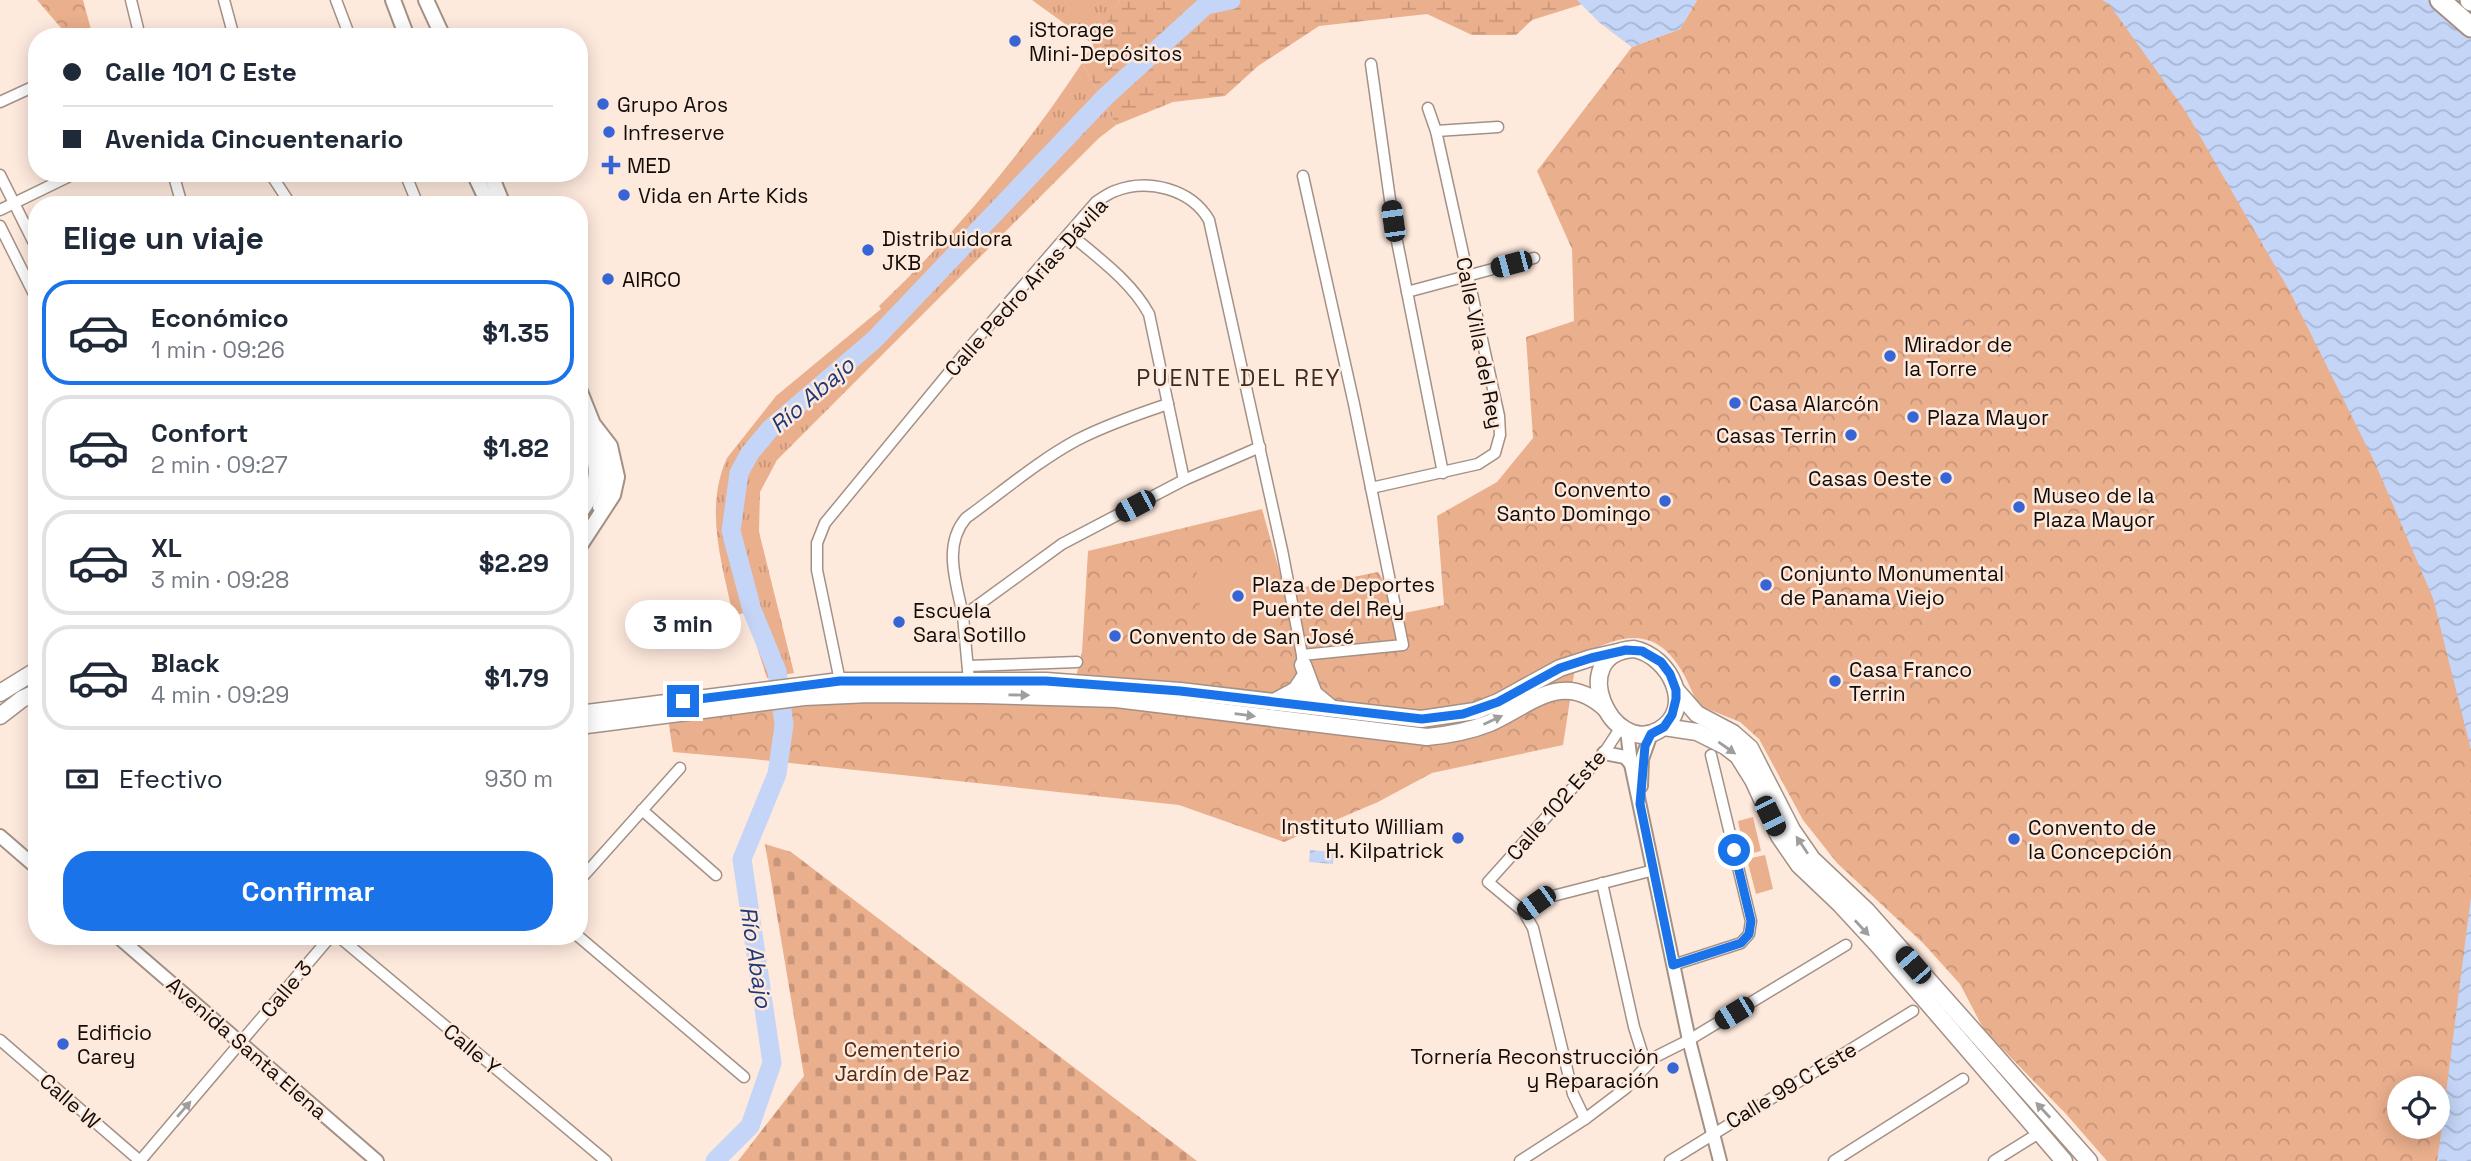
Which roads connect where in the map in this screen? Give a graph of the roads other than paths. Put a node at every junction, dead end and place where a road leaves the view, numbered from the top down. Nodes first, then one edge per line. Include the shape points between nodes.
1 (131, 0) edge
2 (224, 0) edge
3 (336, 0) edge
4 (393, 0) edge
5 (426, 0) edge
6 (2440, 0) edge
7 (2471, 27) edge
8 (138, 28) edge
9 (232, 28) edge
10 (347, 28) edge
11 (404, 28) edge
12 (438, 28) edge
13 (1371, 64) dead end
14 (28, 89) edge
15 (0, 102) edge
16 (1428, 107) dead end
17 (1498, 127) dead end
18 (1436, 131) junction
19 (0, 175) edge
20 (1303, 177) dead end
21 (58, 182) edge
22 (29, 196) edge
23 (28, 197) edge
24 (15, 203) junction
25 (0, 210) edge
26 (0, 226) edge
27 (28, 230) edge
28 (1070, 234) junction
29 (1534, 258) dead end
30 (1467, 275) junction
31 (28, 282) edge
32 (1406, 292) junction
33 (1168, 404) junction
34 (588, 412) edge
35 (593, 424) junction
36 (588, 443) edge
37 (1261, 447) junction
38 (1443, 473) junction
39 (1184, 480) junction
40 (1371, 488) junction
41 (588, 501) edge
42 (588, 521) edge
43 (588, 533) edge
44 (963, 617) junction
45 (1618, 652) junction
46 (1077, 662) dead end
47 (1303, 666) junction
48 (969, 674) junction
49 (28, 676) edge
50 (840, 681) junction
51 (28, 686) edge
52 (1676, 690) junction
53 (803, 691) junction
54 (0, 693) edge
55 (771, 695) junction
56 (28, 696) edge
57 (1273, 703) junction
58 (0, 704) edge
59 (1306, 706) junction
60 (1334, 709) junction
61 (1606, 709) junction
62 (588, 713) edge
63 (0, 716) edge
64 (588, 725) edge
65 (1624, 729) junction
66 (1657, 731) junction
67 (1447, 735) junction
68 (1604, 753) junction
69 (1711, 755) dead end
70 (1631, 764) junction
71 (680, 768) dead end
72 (1640, 804) junction
73 (642, 810) junction
74 (0, 836) edge
75 (28, 860) edge
76 (1654, 870) junction
77 (588, 871) edge
78 (716, 874) dead end
79 (1602, 883) junction
80 (1524, 912) junction
81 (588, 944) edge
82 (127, 945) edge
83 (323, 945) edge
84 (349, 945) edge
85 (1846, 945) dead end
86 (1673, 965) junction
87 (1913, 1011) dead end
88 (0, 1040) edge
89 (1689, 1040) junction
90 (241, 1043) junction
91 (1646, 1065) junction
92 (744, 1077) dead end
93 (1962, 1079) dead end
94 (1585, 1119) junction
95 (1714, 1133) junction
96 (2039, 1133) junction
97 (140, 1161) edge
98 (377, 1161) edge
99 (606, 1161) edge
100 (1520, 1161) edge
101 (1670, 1161) edge
102 (1720, 1161) edge
103 (1834, 1161) edge
104 (1994, 1161) edge
105 (2064, 1161) edge
106 (2089, 1161) edge

1 - 8 street
2 - 9 street
3 - 10 street
4 - 11 main road
5 - 12 main road
6 - 7 highway
13 - 32 street
14 - 15 street
16 - 18 street, Calle Villa del Rey
17 - 18 street
18 - 30 street, Calle Villa del Rey
19 - 24 street
20 - 40 street
21 - 22 street
23 - 24 street
24 - 25 street
24 - 27 street
26 - 31 street
28 - 33 street via 1140,298 1153,328
28 - 37 street, Calle Pedro Arias Dávila via 1096,202 1114,191 1148,186 1198,204 1209,220
28 - 50 street, Calle Pedro Arias Dávila via 961,357 825,523 817,543 817,570
29 - 30 street
30 - 32 street
30 - 38 street, Calle Villa del Rey via 1500,435 1495,453 1478,464
32 - 38 street
33 - 39 street
33 - 44 street via 1077,441 966,519 958,528 952,550
34 - 35 main road
35 - 42 street via 607,468 606,487
35 - 43 main road via 610,446 617,477 613,495
36 - 41 main road via 597,480
37 - 39 street
37 - 47 street, Calle Pedro Arias Dávila
38 - 40 street, Calle Villa del Rey
39 - 44 street via 1062,544
40 - 47 street via 1403,645
44 - 48 street
45 - 52 main road via 1634,649 1649,653 1667,668
45 - 60 main road via 1560,668 1498,702 1463,714 1422,719
45 - 61 main road via 1600,673
46 - 48 street
47 - 57 main road via 1296,690
47 - 59 street, Calle Pedro Arias Dávila
47 - 60 main road via 1314,694
48 - 50 main road
48 - 57 main road
49 - 54 main road
50 - 53 main road
51 - 58 main road
52 - 66 main road via 1675,708
106 -> 52 main road via 1867,911 1812,859 1750,748 1697,714
53 - 55 main road
53 -> 67 main road via 1116,699 1409,736
55 - 62 main road
55 - 64 main road
56 - 63 main road
57 - 59 main road
59 - 60 main road
59 - 67 main road via 1325,719
61 - 65 main road
67 -> 61 main road via 1489,723 1558,691 1590,695
65 - 66 main road via 1640,734
65 - 68 street, Calle 102 Este
65 - 70 street
66 - 72 street via 1642,758
66 -> 96 main road via 1697,732 1738,756 1779,836 1800,865 1877,944
68 - 70 street via 1625,757
68 - 80 street, Calle 102 Este via 1488,882
69 - 86 street via 1751,921 1749,934 1741,943
70 - 72 street
71 - 73 street
72 - 76 street
73 - 77 street
73 - 78 street
74 - 75 street
76 - 79 street
76 - 86 street
79 - 80 street via 1549,897
79 - 91 street
80 - 94 street via 1533,928 1573,1094
81 - 92 street
82 - 90 street, Avenida Santa Elena
83 - 90 street, Calle 3
84 - 99 street, Calle Y
85 - 89 street
86 - 89 street
87 - 95 street, Calle 99 C Este
88 - 97 street, Calle W
89 - 91 street
89 - 95 street
97 -> 90 street, Calle 3
90 - 98 street, Avenida Santa Elena
91 - 94 street via 1626,1088
93 - 103 street
94 - 100 street
95 - 101 street, Calle 99 C Este
95 - 102 street
96 - 104 street
96 - 105 main road

